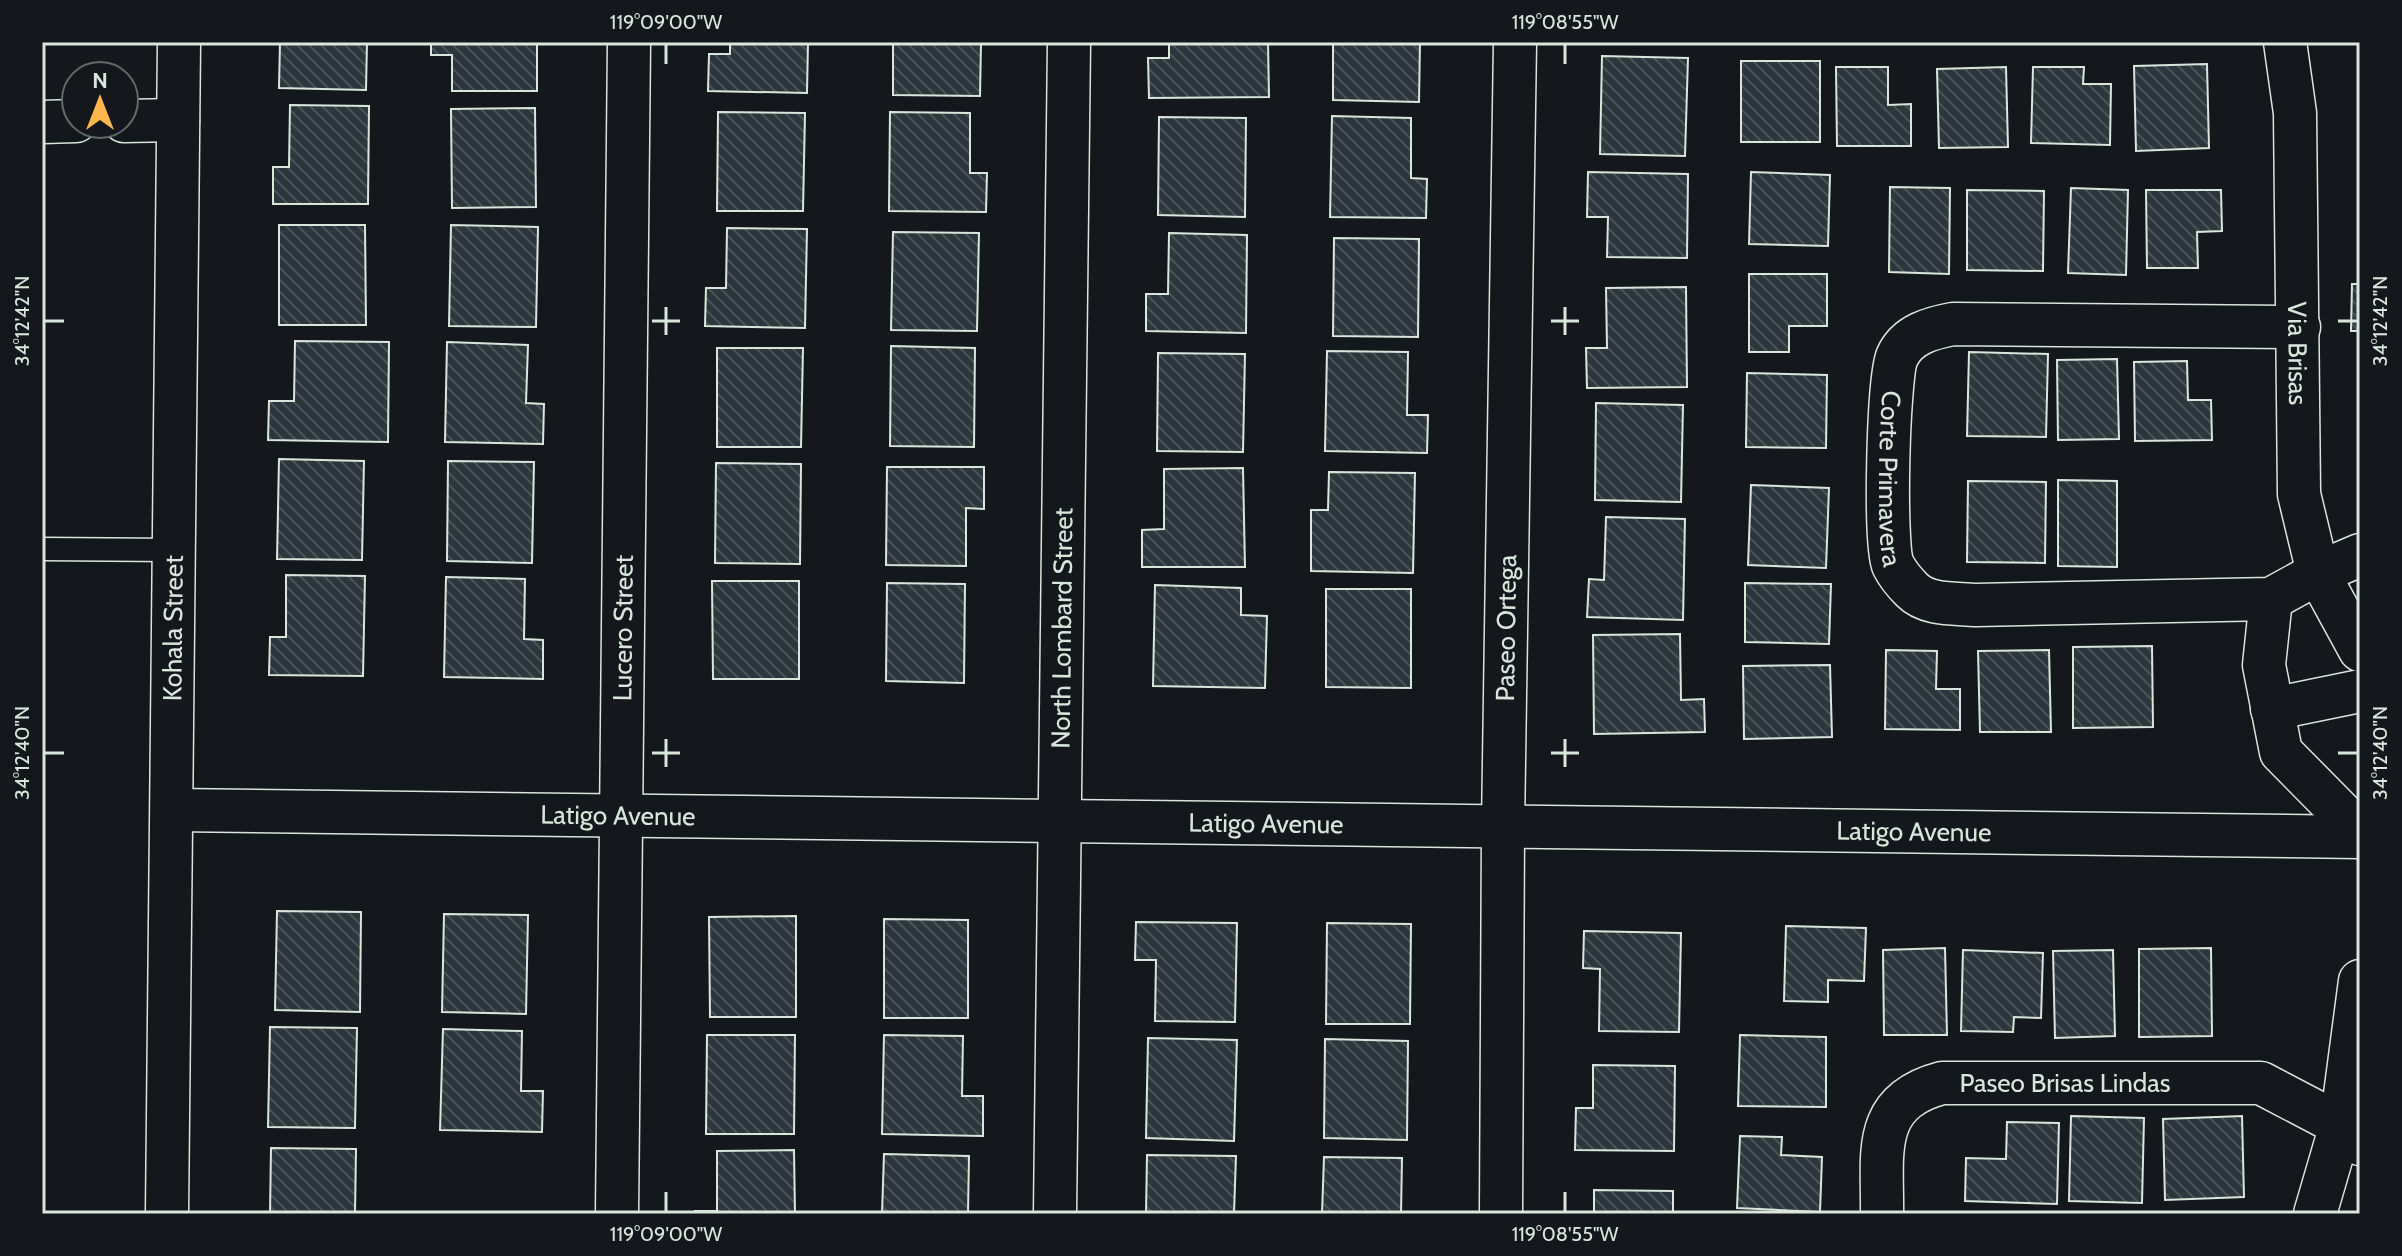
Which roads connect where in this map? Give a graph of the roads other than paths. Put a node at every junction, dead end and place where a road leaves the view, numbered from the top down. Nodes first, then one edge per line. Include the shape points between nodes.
1 (179, 42) edge
2 (629, 42) edge
3 (1069, 42) edge
4 (1515, 42) edge
5 (2285, 42) edge
6 (178, 120) junction
7 (140, 121) edge
8 (2299, 327) junction
9 (42, 549) edge
10 (175, 550) junction
11 (2360, 555) edge
12 (2318, 573) junction
13 (2271, 599) junction
14 (2360, 650) edge
15 (2360, 691) edge
16 (2272, 709) junction
17 (172, 810) junction
18 (620, 817) junction
19 (1059, 823) junction
20 (1503, 827) junction
21 (2360, 834) edge
22 (2360, 981) edge
23 (2351, 1134) edge
24 (167, 1214) edge
25 (617, 1214) edge
26 (1055, 1214) edge
27 (1501, 1214) edge
28 (1882, 1214) edge
29 (2315, 1214) edge

1 - 6 street, Kohala Street
2 - 18 street, Lucero Street
3 - 19 street, North Lombard Street
4 - 20 street, Paseo Ortega
5 - 8 street, Via Brisas via 2295,113
6 - 7 street
6 - 10 street, Kohala Street
8 - 12 street, Via Brisas via 2299,494
8 - 13 street, Corte Primavera via 1953,324 1929,328 1911,339 1897,356 1891,387 1888,539 1894,566 1913,591 1932,602
9 - 10 lane
10 - 17 street, Kohala Street
11 - 12 street, Corte Primavera
12 - 13 street, Corte Primavera
12 - 14 street, Via Brisas
13 - 16 street via 2264,665
15 - 16 street
16 - 21 street via 2281,752
17 - 18 street, Latigo Avenue
17 - 24 street, Kohala Street
18 - 19 street, Latigo Avenue
18 - 25 street, Lucero Street
19 - 20 street, Latigo Avenue
19 - 26 street, North Lombard Street
20 - 21 street, Latigo Avenue
20 - 27 street, Paseo Ortega
22 - 23 street
23 - 28 street, Paseo Brisas Lindas via 2261,1083 1942,1083 1921,1088 1891,1116 1883,1137
23 - 29 street

